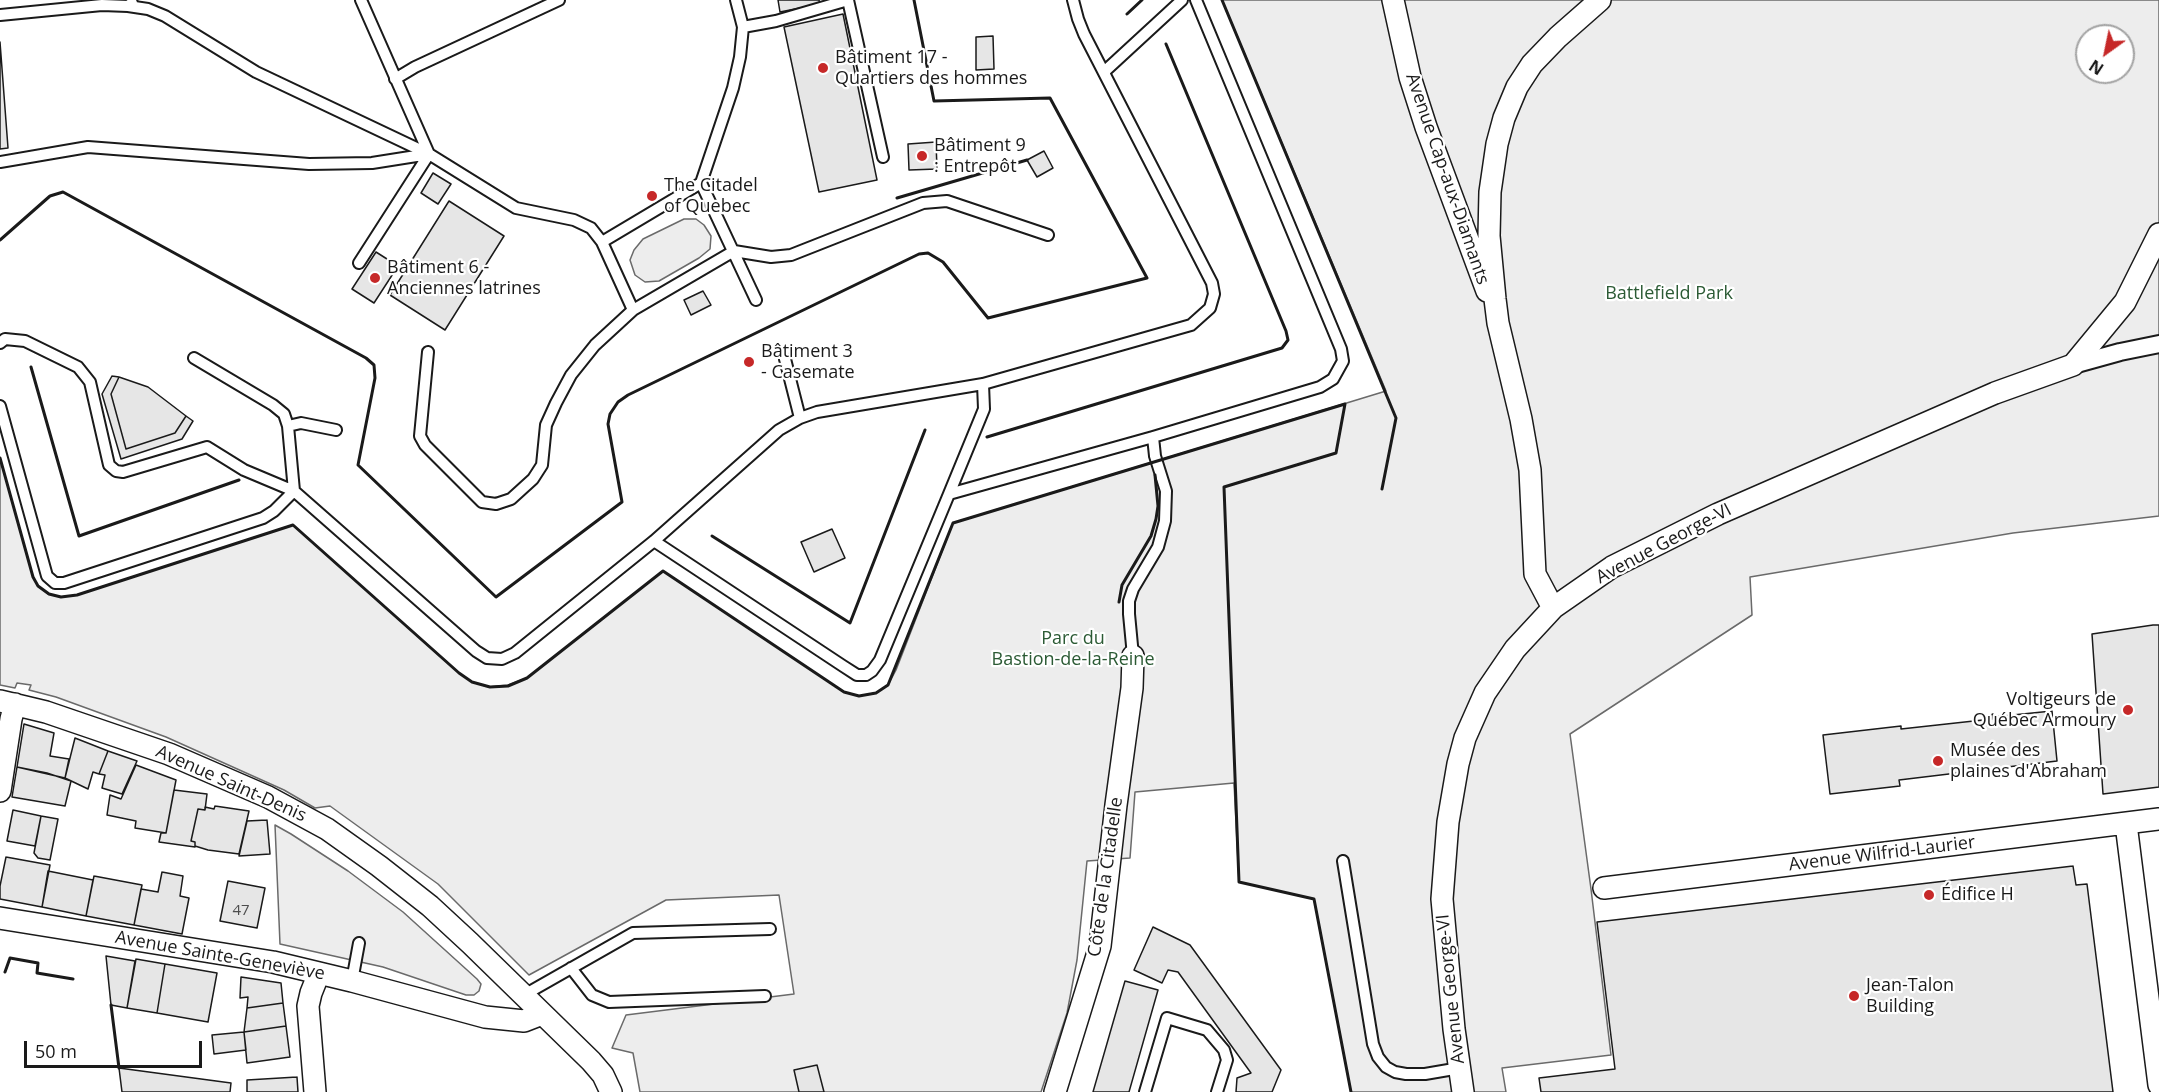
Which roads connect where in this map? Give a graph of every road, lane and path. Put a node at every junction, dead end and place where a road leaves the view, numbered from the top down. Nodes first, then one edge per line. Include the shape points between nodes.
1 (361, 0) edge
2 (559, 0) edge
3 (736, 0) edge
4 (1073, 0) edge
5 (1182, 0) edge
6 (1196, 0) edge
7 (1393, 0) edge
8 (1600, 0) edge
9 (132, 3) edge
10 (0, 15) edge
11 (743, 27) junction
12 (1105, 71) junction
13 (395, 79) junction
14 (429, 154) junction
15 (883, 157) dead end
16 (0, 162) edge
17 (701, 183) junction
18 (2159, 234) edge
19 (1048, 235) dead end
20 (602, 242) junction
21 (734, 251) junction
22 (359, 263) dead end
23 (756, 300) dead end
24 (633, 310) junction
25 (1498, 322) junction
26 (0, 343) edge
27 (2159, 344) edge
28 (428, 352) dead end
29 (194, 358) dead end
30 (785, 359) dead end
31 (2073, 365) junction
32 (983, 384) junction
33 (0, 406) edge
34 (800, 418) junction
35 (288, 426) junction
36 (336, 430) dead end
37 (1153, 437) junction
38 (294, 491) junction
39 (949, 494) junction
40 (654, 541) junction
41 (1553, 608) junction
42 (1133, 656) joint
43 (8, 703) edge
44 (0, 791) edge
45 (2159, 819) edge
46 (2126, 824) junction
47 (1343, 861) dead end
48 (1604, 888) dead end
49 (0, 918) edge
50 (770, 929) dead end
51 (359, 943) dead end
52 (572, 968) junction
53 (319, 973) junction
54 (352, 981) junction
55 (525, 995) junction
56 (765, 996) dead end
57 (542, 1014) junction
58 (1460, 1068) junction
59 (2159, 1084) edge
60 (315, 1092) edge
61 (611, 1092) edge
62 (1055, 1092) edge
63 (1145, 1092) edge
64 (1217, 1092) edge
65 (1463, 1092) edge

1 - 13 lane
2 - 13 lane
3 - 11 lane
4 - 12 lane via 1078,19
5 - 12 lane
6 - 37 lane via 1343,361 1333,379 1320,387
7 - 25 street, Avenue Cap-aux-Diamants via 1426,127
8 - 25 street, Avenue Cap-aux-Diamants via 1532,64 1504,118 1490,192
9 - 10 lane
9 - 14 lane via 165,16 256,72
11 - 15 lane via 848,0
11 - 17 lane via 733,88
12 - 32 lane via 1212,283 1210,308 1191,324
13 - 14 lane
14 - 16 lane via 372,164 309,164 88,147
14 - 20 lane via 516,208 574,220 591,228
14 - 22 lane
17 - 20 lane
17 - 21 lane
18 - 31 street via 2125,302
19 - 21 lane via 947,201 923,203 791,255 771,257
20 - 24 lane
21 - 23 lane
21 - 24 lane
24 - 28 lane via 595,345 571,375 546,425 542,465 533,479 511,499 496,504 482,502 420,436
25 - 41 street, Avenue Cap-aux-Diamants via 1530,470 1535,574
26 - 38 lane via 5,339 25,340 78,367 90,382 109,465 116,471 207,447 244,470
27 - 31 street, Avenue George-VI
29 - 35 lane via 273,405 284,414
30 - 34 lane
31 - 41 street, Avenue George-VI via 1995,393 1718,514 1612,567
32 - 34 lane
32 - 39 lane via 984,409
33 - 38 lane via 47,576 56,583 262,518
34 - 40 lane via 779,430
35 - 36 lane via 301,423
35 - 38 lane
37 - 39 lane
37 - 42 lane via 1166,491 1165,521 1158,547 1129,601
38 - 40 lane via 488,658 502,659 515,653
39 - 40 lane via 880,660 866,675 857,675
41 - 58 street, Avenue George-VI via 1515,649 1485,693 1458,764 1448,822 1442,899
42 - 62 street, Côte de la Citadelle via 1100,946
43 - 44 street via 11,719
43 - 55 street, Avenue Saint-Denis via 169,754 268,797 327,829 430,906
45 - 46 street, Avenue Wilfrid-Laurier
46 - 48 street, Avenue Wilfrid-Laurier
46 - 59 street
47 - 58 lane via 1378,1057 1386,1067 1406,1074
49 - 53 street, Avenue Sainte-Geneviève via 273,962
50 - 52 lane via 633,933
51 - 54 lane
52 - 55 lane
52 - 56 lane via 592,995 609,1002
53 - 54 street, Avenue Sainte-Geneviève
53 - 60 street via 308,1006
54 - 57 street, Avenue Sainte-Geneviève via 485,1017 524,1021
55 - 57 street, Avenue Saint-Denis
57 - 61 street, Avenue Saint-Denis via 591,1061
58 - 65 street, Avenue George-VI
63 - 64 lane via 1167,1018 1207,1030 1224,1050 1227,1060

